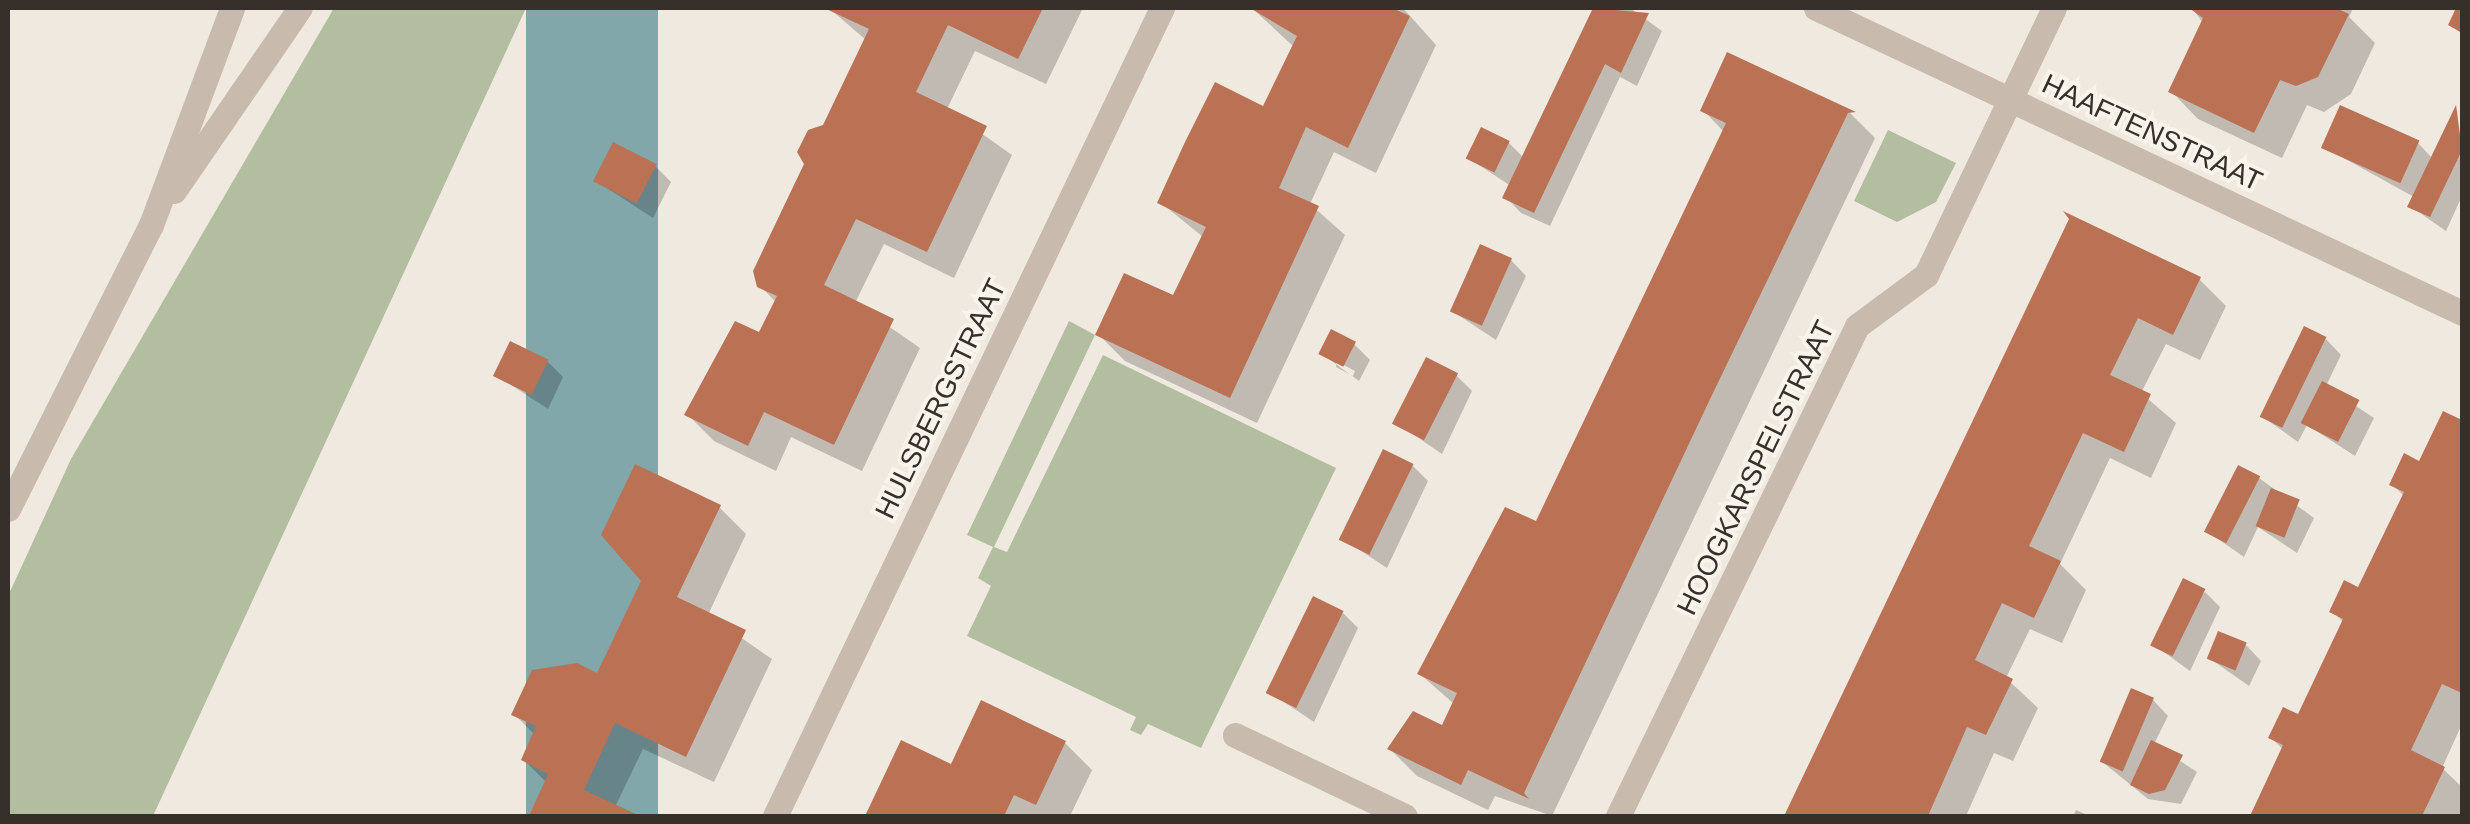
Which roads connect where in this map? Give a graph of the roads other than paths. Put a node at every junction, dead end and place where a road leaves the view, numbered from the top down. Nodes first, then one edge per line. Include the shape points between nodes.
1 (232, 8) edge
2 (300, 8) edge
3 (1162, 8) edge
4 (1816, 8) edge
5 (2054, 8) edge
6 (2010, 98) junction
7 (152, 224) junction
8 (2462, 314) edge
9 (8, 510) edge
10 (1235, 736) dead end
11 (775, 816) edge
12 (1405, 816) edge
13 (1618, 816) edge

1 - 7 street
2 - 7 street
3 - 11 street, HULSBERGSTRAAT
4 - 6 street, HAAFTENSTRAAT
5 - 6 street, HOOGKARSPELSTRAAT
6 - 8 street, HAAFTENSTRAAT
6 - 13 street, HOOGKARSPELSTRAAT via 1926,274 1857,326
7 - 9 street
10 - 12 street

